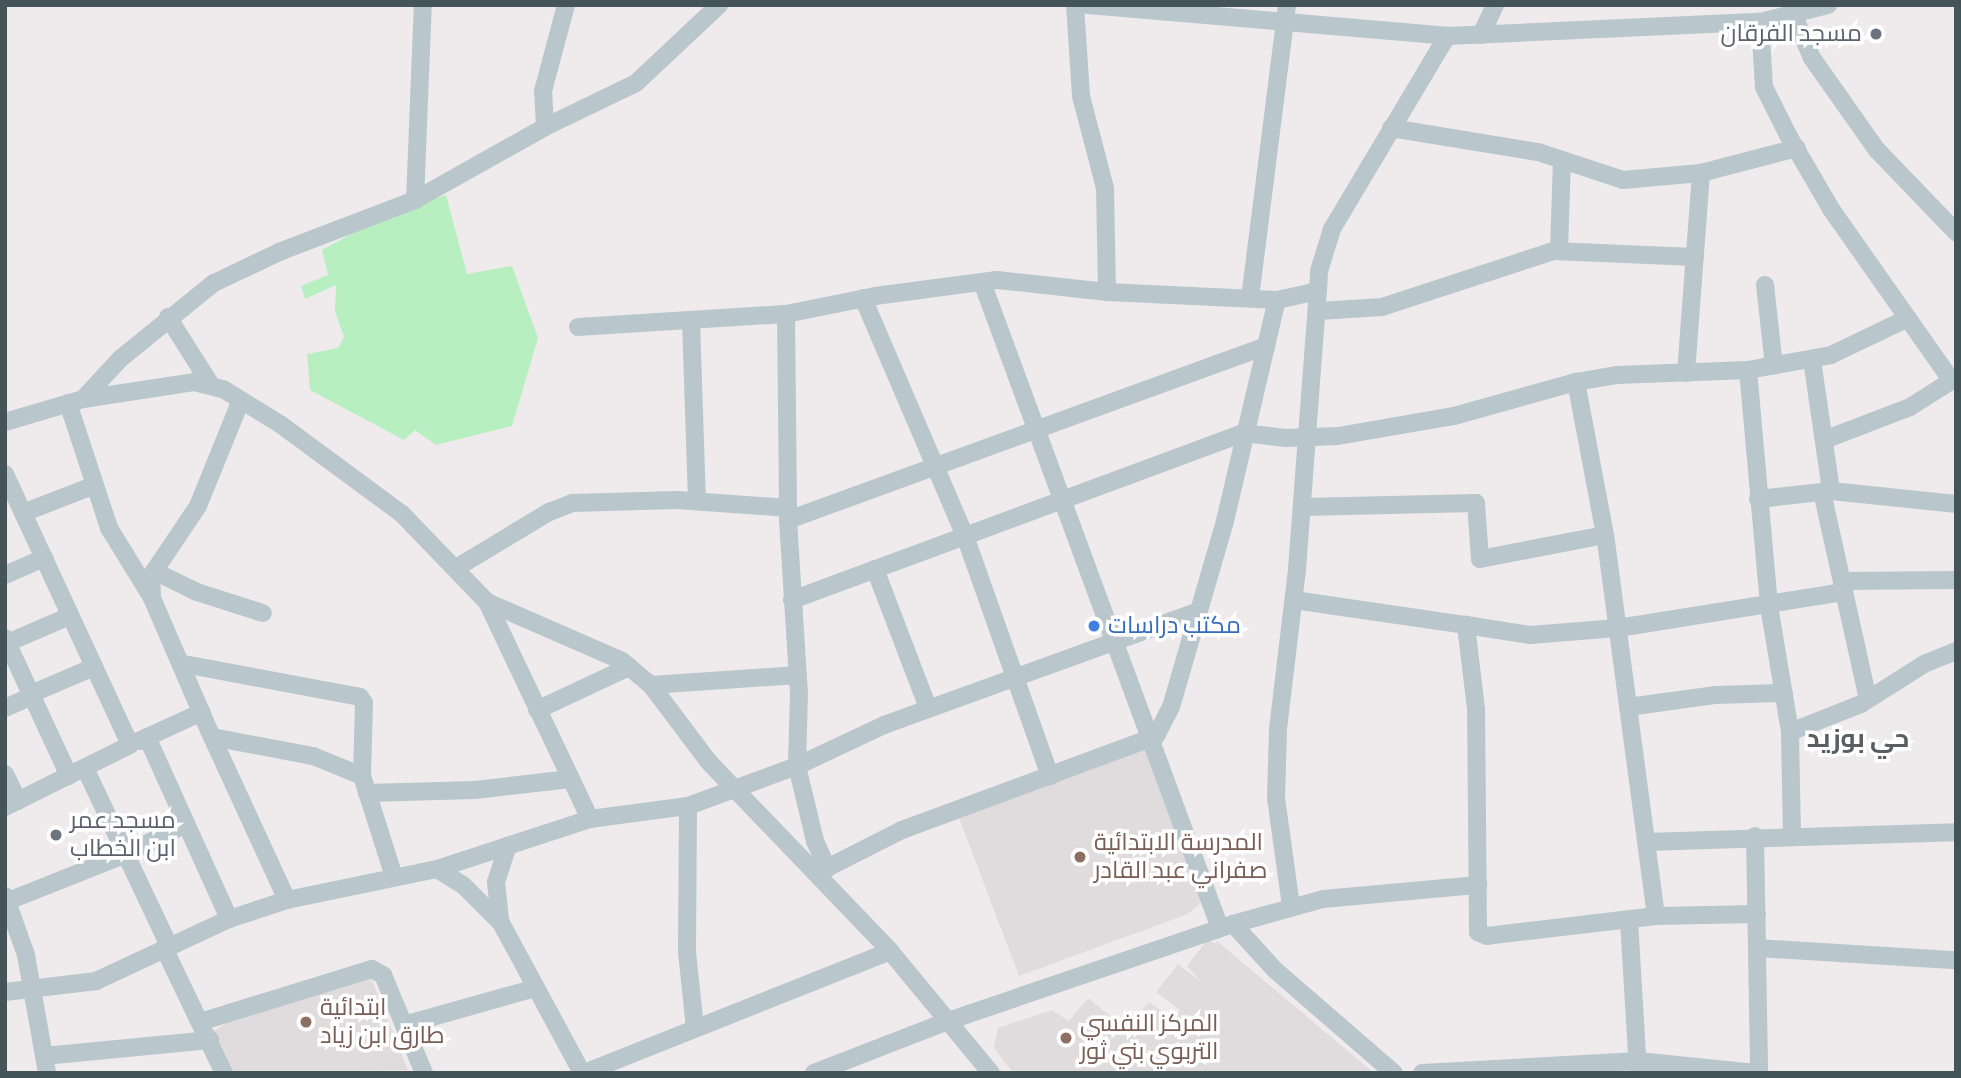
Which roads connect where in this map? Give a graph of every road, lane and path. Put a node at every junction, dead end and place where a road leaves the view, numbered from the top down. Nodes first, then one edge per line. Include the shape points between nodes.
1 (424, 5) edge
2 (566, 5) edge
3 (719, 5) edge
4 (1075, 5) edge
5 (1088, 5) edge
6 (1287, 5) edge
7 (1495, 5) edge
8 (1828, 5) edge
9 (1791, 11) edge
10 (1760, 22) junction
11 (1286, 24) junction
12 (1481, 35) junction
13 (1447, 36) junction
14 (545, 127) junction
15 (1391, 128) junction
16 (1797, 148) junction
17 (1562, 160) junction
18 (1701, 173) junction
19 (415, 200) junction
20 (1956, 232) edge
21 (1559, 250) junction
22 (1695, 257) junction
23 (982, 282) junction
24 (1765, 285) dead end
25 (1318, 291) junction
26 (1107, 292) junction
27 (863, 298) junction
28 (1250, 298) junction
29 (1277, 300) junction
30 (1319, 311) junction
31 (786, 314) junction
32 (168, 317) junction
33 (1906, 319) junction
34 (691, 321) junction
35 (578, 327) dead end
36 (1266, 346) junction
37 (1812, 360) junction
38 (1774, 366) junction
39 (1748, 370) junction
40 (1686, 373) junction
41 (1954, 379) edge
42 (1576, 382) junction
43 (211, 385) junction
44 (241, 400) junction
45 (76, 401) junction
46 (5, 422) edge
47 (1036, 430) junction
48 (1244, 433) junction
49 (1309, 437) junction
50 (1824, 440) junction
51 (935, 467) junction
52 (5, 474) edge
53 (95, 485) junction
54 (1827, 492) junction
55 (1758, 499) junction
56 (1063, 500) junction
57 (697, 501) junction
58 (1956, 504) edge
59 (1303, 506) junction
60 (23, 513) junction
61 (788, 514) junction
62 (1605, 535) junction
63 (965, 536) junction
64 (44, 558) junction
65 (456, 568) junction
66 (875, 569) junction
67 (154, 571) junction
68 (5, 575) edge
69 (1956, 580) edge
70 (1843, 587) junction
71 (152, 598) junction
72 (792, 600) junction
73 (1294, 600) junction
74 (486, 601) junction
75 (1769, 606) junction
76 (1199, 611) junction
77 (262, 613) dead end
78 (70, 616) junction
79 (1466, 625) junction
80 (1618, 628) junction
81 (6, 640) edge
82 (1113, 640) junction
83 (1956, 651) edge
84 (184, 664) junction
85 (94, 667) junction
86 (629, 667) junction
87 (798, 675) junction
88 (1015, 677) junction
89 (651, 685) junction
90 (1784, 694) junction
91 (32, 695) junction
92 (1868, 699) junction
93 (1628, 707) junction
94 (5, 708) edge
95 (928, 708) junction
96 (537, 710) junction
97 (202, 712) junction
98 (1790, 732) junction
99 (148, 737) junction
100 (212, 737) junction
101 (1150, 741) junction
102 (130, 745) junction
103 (797, 766) junction
104 (77, 772) junction
105 (5, 774) edge
106 (1050, 776) junction
107 (570, 779) junction
108 (365, 785) junction
109 (737, 789) junction
110 (11, 804) edge
111 (688, 806) junction
112 (590, 819) junction
113 (186, 824) junction
114 (1956, 832) edge
115 (1791, 834) junction
116 (1755, 836) junction
117 (1646, 842) junction
118 (508, 846) junction
119 (126, 854) junction
120 (438, 869) junction
121 (823, 873) junction
122 (394, 877) junction
123 (1478, 885) junction
124 (7, 899) edge
125 (287, 900) junction
126 (1291, 906) junction
127 (1757, 914) junction
128 (1656, 916) junction
129 (229, 919) junction
130 (1629, 920) junction
131 (501, 923) junction
132 (1227, 926) junction
133 (167, 947) junction
134 (1757, 948) junction
135 (890, 951) junction
136 (1956, 960) edge
137 (536, 988) junction
138 (33, 989) junction
139 (5, 992) edge
140 (203, 1021) junction
141 (948, 1021) junction
142 (404, 1026) junction
143 (695, 1028) junction
144 (210, 1040) junction
145 (46, 1065) edge
146 (1638, 1067) edge
147 (224, 1073) edge
148 (424, 1073) edge
149 (583, 1073) edge
150 (814, 1073) edge
151 (990, 1073) edge
152 (1394, 1073) edge
153 (1422, 1073) edge
154 (1757, 1073) edge

1 - 19 street
2 - 14 street via 543,91
3 - 14 street via 636,83
4 - 26 street via 1081,96 1105,188
5 - 11 street
6 - 11 street
7 - 12 street
8 - 9 street
9 - 10 street
9 - 20 street via 1812,58 1877,150
10 - 12 street
10 - 16 street via 1764,86
11 - 13 street
11 - 28 street
12 - 13 street
13 - 15 street
14 - 19 street
15 - 17 street
15 - 25 street via 1332,229
16 - 18 street
16 - 33 street via 1831,209
17 - 18 street via 1623,180
17 - 21 street
18 - 22 street
19 - 32 street via 236,270
21 - 22 street
21 - 30 street via 1381,307
22 - 40 street
23 - 26 street via 1035,281
23 - 27 street
23 - 47 street
24 - 38 street
25 - 29 street
25 - 30 street
26 - 28 street
27 - 31 street
27 - 51 street
28 - 29 street
29 - 36 street
30 - 49 street
31 - 34 street
31 - 61 street
32 - 43 street
32 - 45 street
33 - 37 street via 1862,343
33 - 41 street
34 - 35 street
34 - 57 street
36 - 47 street
36 - 48 street
37 - 38 street
37 - 50 street
38 - 39 street
39 - 40 street
39 - 55 street
40 - 42 street via 1617,375
41 - 50 street via 1910,407
42 - 49 street via 1454,416
42 - 62 street
43 - 44 street
43 - 45 street via 194,382
44 - 65 street via 402,514
44 - 67 street via 198,506
45 - 46 street
45 - 53 street
47 - 51 street
47 - 56 street
48 - 49 street
48 - 56 street
48 - 76 street
49 - 59 street
50 - 54 street
51 - 61 street
51 - 63 street
52 - 60 street
53 - 60 street
53 - 71 street via 120,549
54 - 55 street
54 - 58 street
54 - 70 street
55 - 75 street
56 - 63 street
56 - 82 street
57 - 61 street
57 - 65 street via 572,503
59 - 62 street via 1476,503 1480,559
59 - 73 street
60 - 64 street
61 - 72 street
62 - 80 street
63 - 66 street
63 - 88 street
64 - 68 street
64 - 78 street
65 - 74 street
66 - 72 street
66 - 95 street
67 - 71 street
67 - 77 street via 197,592
69 - 70 street
70 - 75 street
70 - 92 street
71 - 84 street
72 - 87 street
73 - 79 street
73 - 126 street via 1276,760 1279,838
74 - 86 street
74 - 96 street
75 - 80 street
75 - 90 street
76 - 82 street
76 - 101 street via 1171,707
78 - 81 street
78 - 85 street
79 - 80 street via 1530,635
79 - 123 street via 1476,709
80 - 93 street
81 - 91 street
82 - 88 street
82 - 101 street
83 - 92 street via 1924,664
84 - 97 street
84 - 108 street via 359,697 364,703
85 - 91 street
85 - 102 street
86 - 89 street
86 - 96 street
87 - 89 street
87 - 103 street
88 - 95 street
88 - 106 street
89 - 109 street via 708,761
90 - 93 street via 1716,695
90 - 98 street
91 - 94 street
91 - 104 street
92 - 98 street
93 - 117 street
95 - 103 street
96 - 107 street
97 - 99 street
97 - 100 street
98 - 115 street
99 - 102 street
99 - 113 street
100 - 108 street via 313,756
100 - 125 street
101 - 106 street
101 - 132 street
102 - 104 street
103 - 109 street
103 - 121 street
104 - 110 street
104 - 119 street
105 - 110 street
106 - 121 street via 902,830
107 - 108 street via 475,790
107 - 112 street
108 - 122 street
109 - 111 street
109 - 121 street
111 - 112 street
111 - 143 street via 687,952
112 - 118 street
113 - 119 street
113 - 129 street
114 - 115 street
115 - 116 street
116 - 117 street
116 - 127 street
117 - 128 street
118 - 120 street
118 - 131 street via 496,882
119 - 124 street
119 - 133 street
120 - 122 street
120 - 131 street
121 - 135 street
122 - 125 street
123 - 126 street
123 - 130 street via 1476,926 1483,936
124 - 138 street
125 - 129 street
126 - 132 street
127 - 128 street
127 - 134 street
128 - 130 street
129 - 133 street
130 - 146 street
131 - 137 street
132 - 141 street
132 - 152 street
133 - 138 street via 96,981
133 - 140 street
134 - 136 street
134 - 154 street
135 - 141 street
135 - 143 street
137 - 142 street
137 - 149 street
138 - 139 street
138 - 145 street
140 - 142 street via 372,969 383,975
140 - 144 street
141 - 150 street
141 - 151 street
142 - 148 street
143 - 149 street
144 - 145 street
144 - 147 street
146 - 153 street
146 - 154 street

